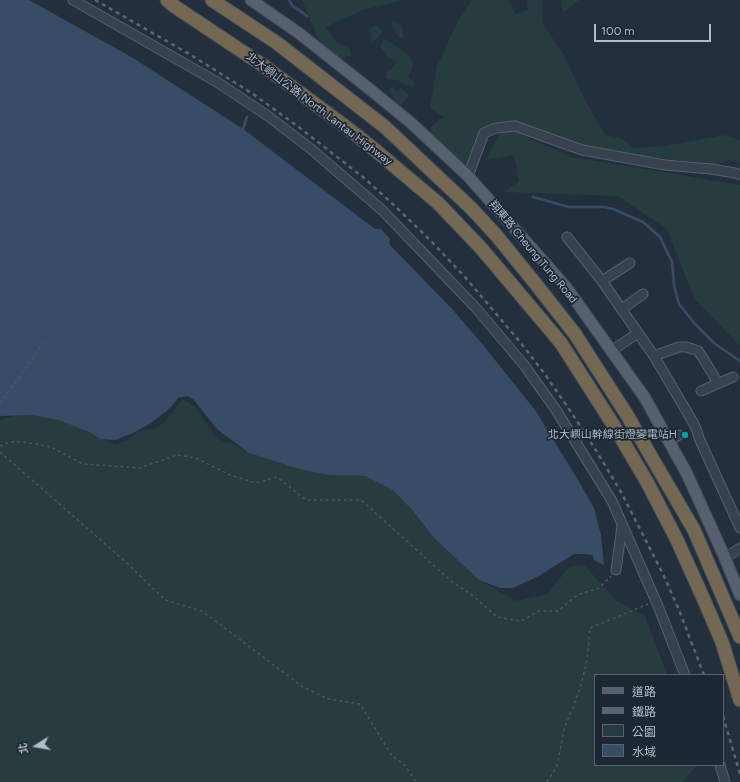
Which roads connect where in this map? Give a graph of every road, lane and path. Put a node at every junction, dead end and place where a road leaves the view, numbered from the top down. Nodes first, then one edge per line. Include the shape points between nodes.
1 (74, 0) edge
2 (160, 0) edge
3 (212, 0) edge
4 (251, 0) edge
5 (170, 3) edge
6 (740, 175) edge
7 (468, 176) junction
8 (567, 237) dead end
9 (630, 263) dead end
10 (602, 281) junction
11 (643, 294) dead end
12 (622, 309) junction
13 (638, 333) junction
14 (44, 341) dead end
15 (612, 351) junction
16 (654, 356) junction
17 (733, 377) dead end
18 (718, 383) junction
19 (701, 391) dead end
20 (0, 402) edge
21 (679, 435) dead end
22 (669, 441) junction
23 (0, 446) edge
24 (0, 452) edge
25 (622, 525) junction
26 (740, 528) edge
27 (740, 548) edge
28 (725, 558) junction
29 (616, 570) joint
30 (740, 595) edge
31 (655, 600) junction
32 (740, 638) edge
33 (685, 674) edge
34 (740, 700) edge
35 (720, 766) edge
36 (416, 782) edge
37 (548, 782) edge
38 (725, 782) edge

1 - 25 lane via 217,82 268,116 382,210 476,308 524,365 556,410 612,501
2 - 5 highway, 北大嶼山公路 North Lantau Highway
3 - 32 highway, 北大嶼山公路 North Lantau Highway via 277,43 385,127 471,208 535,283 575,334 628,415 694,530
4 - 7 main road, 翔東路 Cheung Tung Road via 300,34 372,91
5 - 34 highway, 北大嶼山公路 North Lantau Highway via 264,66 346,127 438,203 481,248 561,343 647,482 677,540 722,642
6 - 7 lane via 582,150 515,126 496,128 484,133
7 - 15 main road, 翔東路 Cheung Tung Road via 566,287
8 - 10 lane
9 - 10 lane
10 - 12 lane
11 - 12 lane
12 - 13 lane
13 - 15 lane
13 - 16 lane
14 - 20 path
15 - 22 main road, 翔東路 Cheung Tung Road via 645,398
16 - 18 lane via 679,347 698,351
16 - 26 lane via 694,424 698,438
17 - 18 lane
18 - 19 lane
21 - 22 lane
22 - 28 main road, 翔東路 Cheung Tung Road
23 - 29 path via 9,442 24,442 51,447 83,464 140,468 177,455 196,458 230,475 256,483 277,477 306,500 362,500 451,581 497,617 521,621 539,611 558,611 577,595 599,588
24 - 36 path via 128,564 165,600 202,611 303,687 328,699 360,704 392,756 404,764
25 - 29 lane
25 - 31 lane
27 - 28 lane
28 - 30 main road, 翔東路 Cheung Tung Road
31 - 33 lane
31 - 37 path via 590,628 587,660 580,689 564,730 558,766
35 - 38 lane

